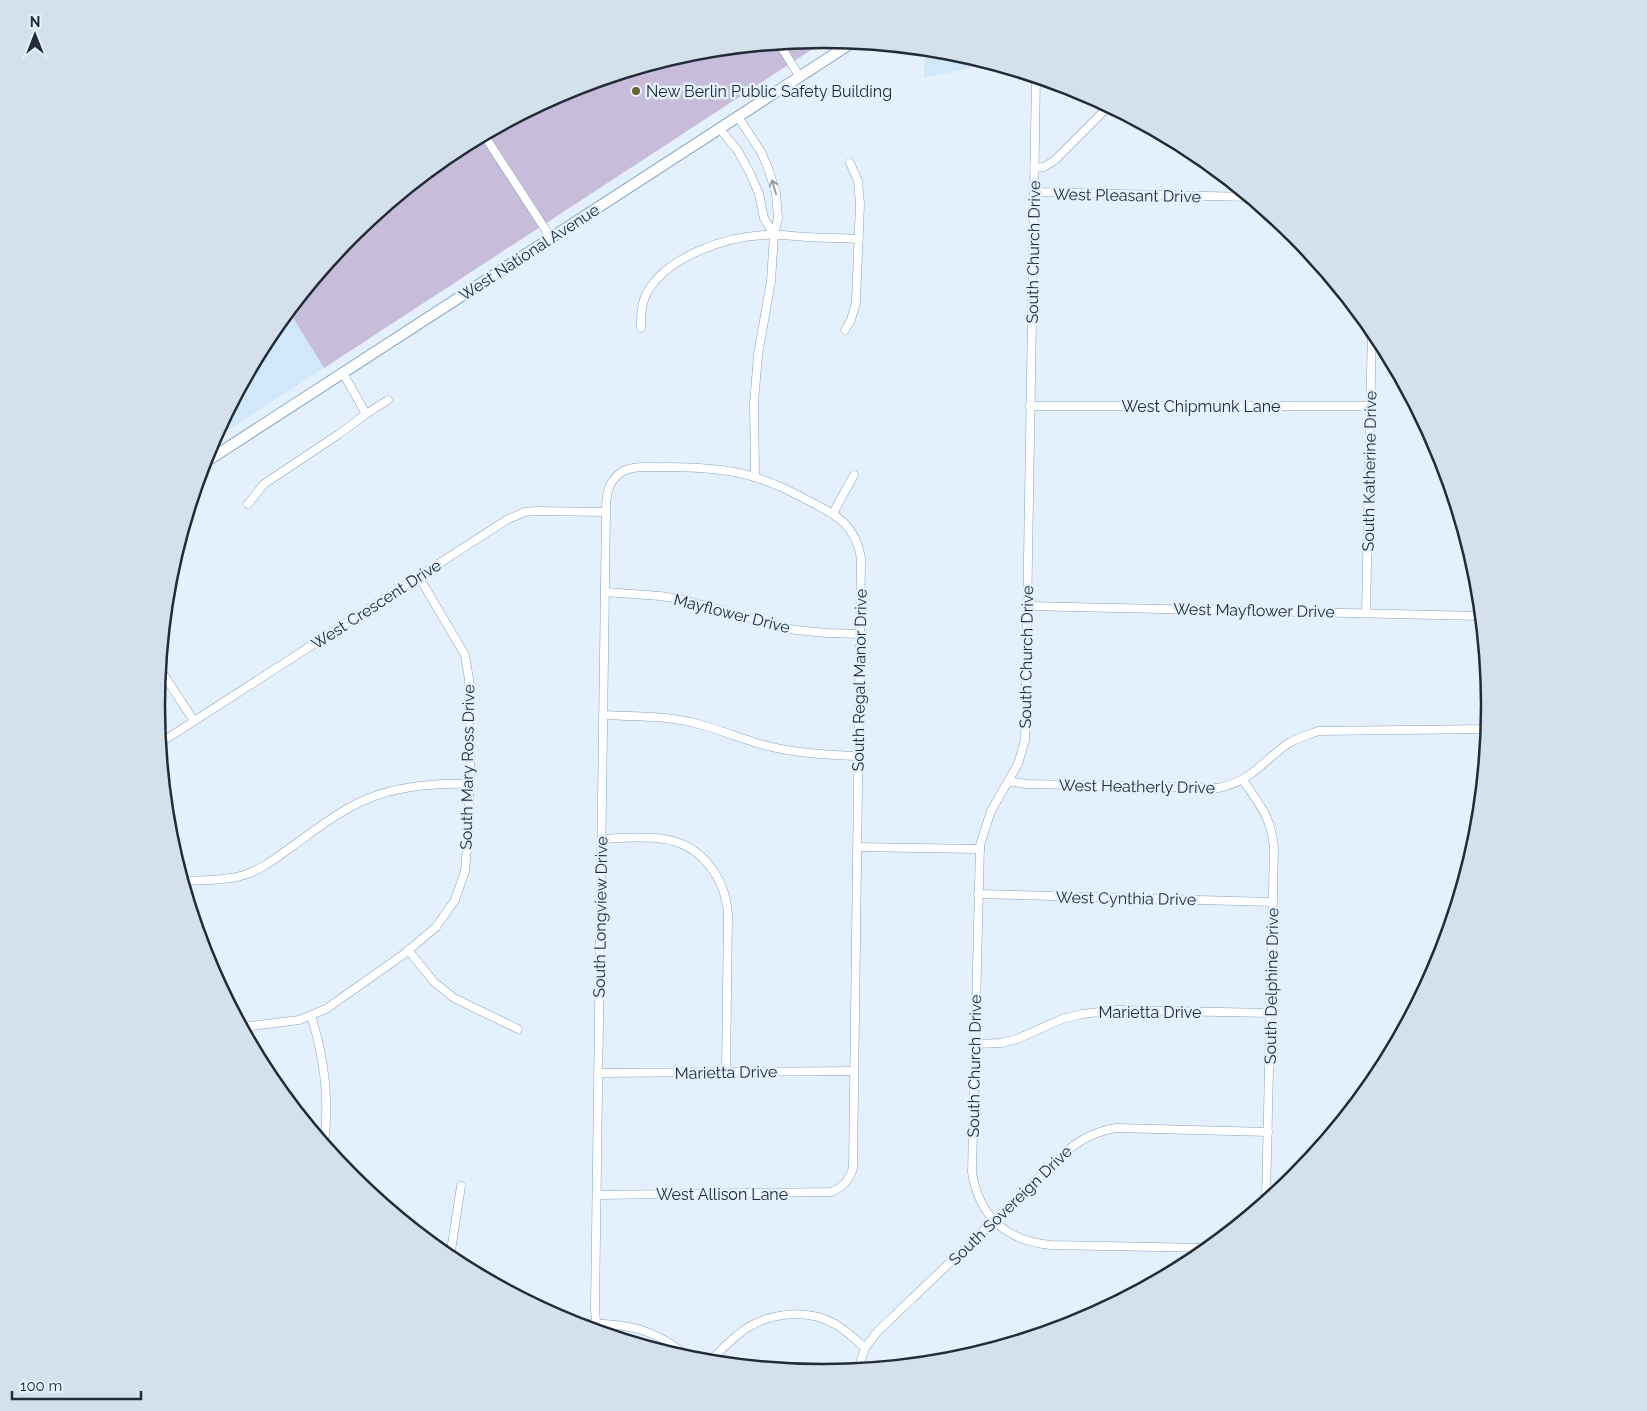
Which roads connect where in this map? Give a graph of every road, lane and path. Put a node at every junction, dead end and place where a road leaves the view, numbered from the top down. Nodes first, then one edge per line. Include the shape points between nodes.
1 (843, 48) edge
2 (783, 49) edge
3 (800, 76) junction
4 (1036, 82) edge
5 (1104, 111) edge
6 (738, 117) junction
7 (720, 128) junction
8 (487, 140) edge
9 (850, 163) dead end
10 (1034, 168) junction
11 (1034, 192) junction
12 (1240, 197) edge
13 (774, 235) junction
14 (551, 238) junction
15 (859, 239) junction
16 (641, 328) dead end
17 (845, 330) dead end
18 (1372, 341) edge
19 (343, 373) junction
20 (388, 400) dead end
21 (1030, 406) junction
22 (1371, 406) junction
23 (366, 414) junction
24 (215, 456) edge
25 (854, 475) dead end
26 (755, 477) junction
27 (248, 504) dead end
28 (606, 512) junction
29 (833, 513) junction
30 (419, 577) junction
31 (605, 592) junction
32 (1027, 606) junction
33 (1366, 613) junction
34 (1475, 616) edge
35 (860, 634) junction
36 (166, 679) edge
37 (603, 715) junction
38 (194, 722) junction
39 (1480, 729) edge
40 (167, 739) edge
41 (858, 756) junction
42 (1243, 780) junction
43 (1009, 781) junction
44 (469, 784) junction
45 (602, 839) junction
46 (857, 847) junction
47 (980, 849) junction
48 (189, 881) edge
49 (978, 894) junction
50 (1273, 902) junction
51 (408, 950) junction
52 (1271, 1013) junction
53 (311, 1015) junction
54 (250, 1027) edge
55 (518, 1029) dead end
56 (974, 1044) junction
57 (854, 1071) junction
58 (726, 1072) junction
59 (598, 1073) junction
60 (1268, 1132) junction
61 (325, 1134) edge
62 (845, 1184) joint
63 (461, 1186) dead end
64 (1266, 1192) edge
65 (597, 1195) junction
66 (994, 1220) junction
67 (451, 1248) edge
68 (1196, 1248) edge
69 (596, 1323) edge
70 (597, 1323) edge
71 (674, 1346) edge
72 (865, 1348) junction
73 (717, 1355) edge
74 (860, 1362) edge

1 - 3 main road, West National Avenue
2 - 3 street
3 - 6 main road, West National Avenue
4 - 10 street, South Church Drive
5 - 10 street via 1055,160 1044,167
6 - 7 main road, West National Avenue
13 -> 6 street via 778,218 776,193 761,152
7 - 13 street via 750,173 764,218
7 - 14 main road, West National Avenue
8 - 14 street
9 - 15 street via 860,192
10 - 11 street, South Church Drive
11 - 12 street, West Pleasant Drive
11 - 21 street, South Church Drive
13 - 15 street
13 - 16 street via 719,243 675,264 648,291
13 - 26 street via 771,281 755,386
14 - 19 main road, West National Avenue
15 - 17 street via 856,302
18 - 22 street, South Katherine Drive
19 - 23 street
19 - 24 main road, West National Avenue
20 - 23 street
21 - 22 street, West Chipmunk Lane
21 - 32 street, South Church Drive
22 - 33 street, South Katherine Drive
23 - 27 street via 264,484
25 - 29 street
26 - 28 street, South Regal Manor Drive via 686,467 631,468 612,482
26 - 29 street, South Regal Manor Drive
28 - 30 street, West Crescent Drive via 525,512 485,533
28 - 31 street, South Longview Drive
29 - 35 street, South Regal Manor Drive via 852,531 859,546
30 - 38 street, West Crescent Drive
30 - 44 street, South Mary Ross Drive via 465,654 469,679
31 - 35 street, Mayflower Drive via 680,599 795,630
31 - 37 street, South Longview Drive
32 - 33 street, West Mayflower Drive
32 - 43 street, South Church Drive via 1025,740
33 - 34 street, West Mayflower Drive
35 - 41 street, South Regal Manor Drive
36 - 38 street
37 - 41 street via 666,718 784,750
37 - 45 street, South Longview Drive
38 - 40 street, West Crescent Drive
39 - 42 street, West Heatherly Drive via 1318,731 1290,743
41 - 46 street, South Regal Manor Drive
42 - 43 street, West Heatherly Drive via 1207,789
42 - 50 street, South Delphine Drive via 1263,808 1273,833
43 - 47 street, South Church Drive via 991,810
44 - 48 street via 432,784 369,798 326,822 268,864 245,875
44 - 51 street, South Mary Ross Drive via 465,872 455,900 436,926
45 - 58 street via 663,839 679,843 700,855 719,879 728,914
45 - 59 street, South Longview Drive
46 - 47 street
46 - 57 street, South Regal Manor Drive
47 - 49 street, South Church Drive
49 - 50 street, West Cynthia Drive
49 - 56 street, South Church Drive
50 - 52 street, South Delphine Drive
51 - 53 street, South Mary Ross Drive via 326,1009
51 - 55 street via 434,982 454,998
52 - 56 street, Marietta Drive via 1101,1011 1062,1019 1009,1041
52 - 60 street, South Delphine Drive
53 - 54 street, South Mary Ross Drive via 299,1020
53 - 61 street via 325,1075
56 - 66 street, South Church Drive via 972,1172 978,1198
57 - 58 street, Marietta Drive
57 - 62 street, South Regal Manor Drive via 852,1168
58 - 59 street, Marietta Drive
59 - 65 street, South Longview Drive
60 - 64 street, South Delphine Drive
60 - 66 street, South Sovereign Drive via 1116,1128 1091,1135 1067,1150
62 - 65 street, West Allison Lane via 822,1194
63 - 67 street
65 - 69 street, South Longview Drive
66 - 68 street via 1015,1237 1037,1244
66 - 72 street, South Sovereign Drive via 877,1332
70 - 71 street via 647,1331
72 - 73 street via 827,1320 807,1315 780,1316 747,1328
72 - 74 street, South Sovereign Drive

